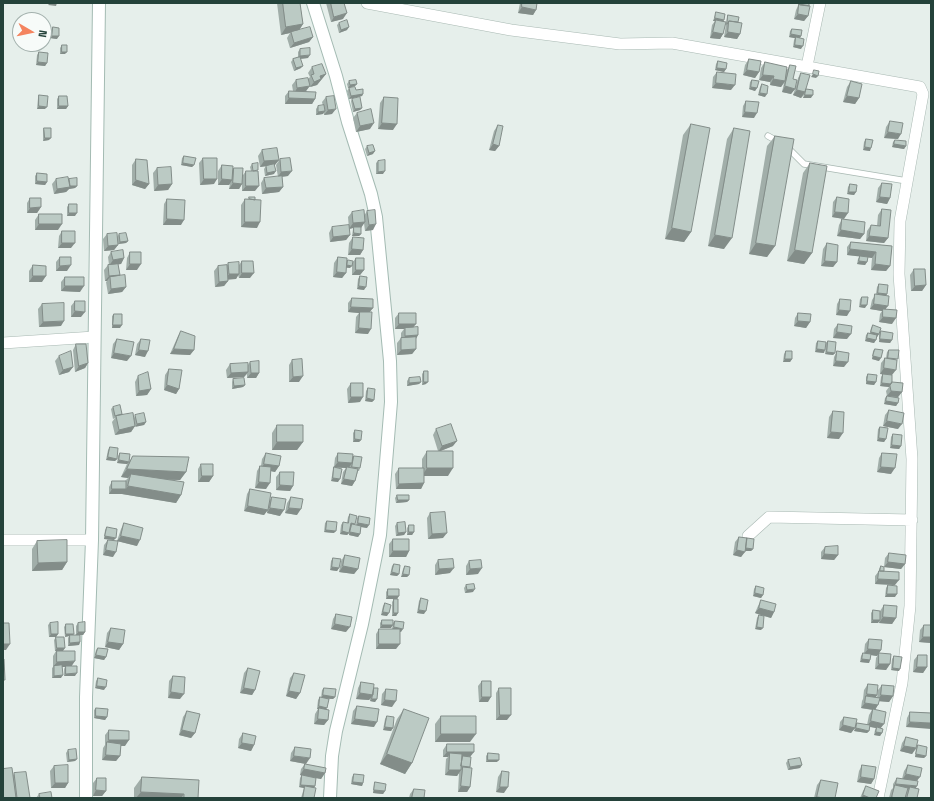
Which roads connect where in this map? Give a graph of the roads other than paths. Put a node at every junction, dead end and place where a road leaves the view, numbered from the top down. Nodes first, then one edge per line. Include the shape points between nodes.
1 (99, 3) edge
2 (313, 3) edge
3 (367, 3) edge
4 (820, 3) edge
5 (807, 66) junction
6 (768, 136) dead end
7 (907, 181) junction
8 (94, 337) junction
9 (3, 343) edge
10 (912, 520) junction
11 (748, 536) dead end
12 (3, 540) edge
13 (92, 540) junction
14 (86, 798) edge
15 (330, 798) edge
16 (878, 798) edge

1 - 8 street
2 - 15 street via 372,194 391,402 380,534 362,624 336,731
3 - 5 street via 511,30 620,44 672,43
4 - 5 street
5 - 7 street via 920,87 923,94
6 - 7 lane via 789,147 804,164
7 - 10 street via 900,221 899,274 912,459
8 - 9 street
8 - 13 street
10 - 11 street via 769,516
10 - 16 street via 910,606 902,683
12 - 13 street
13 - 14 street via 86,697

